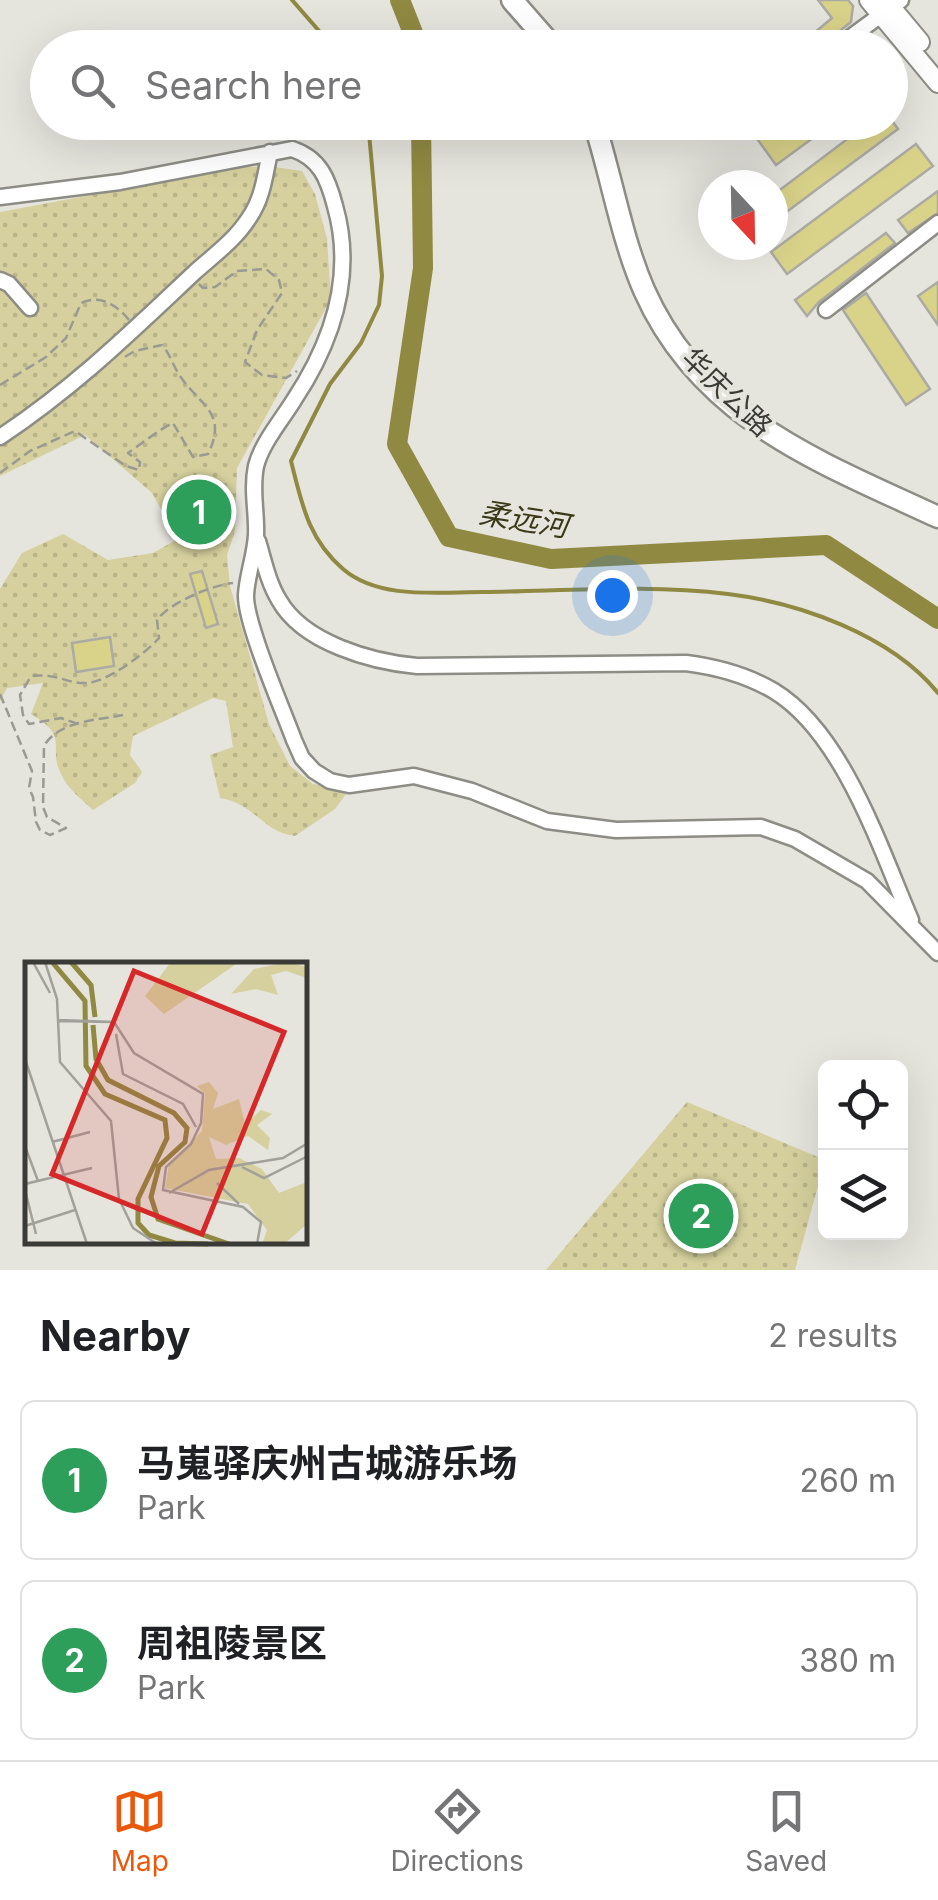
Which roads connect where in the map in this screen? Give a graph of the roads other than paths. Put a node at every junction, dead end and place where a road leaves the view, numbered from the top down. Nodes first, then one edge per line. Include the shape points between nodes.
1 (512, 0) edge
2 (520, 0) edge
3 (886, 4) edge
4 (541, 30) edge
5 (544, 30) edge
6 (856, 30) edge
7 (903, 30) edge
8 (908, 37) edge
9 (938, 65) edge
10 (938, 83) edge
11 (602, 140) edge
12 (270, 152) junction
13 (0, 197) edge
14 (938, 224) edge
15 (0, 280) edge
16 (30, 308) dead end
17 (826, 310) dead end
18 (0, 437) edge
19 (938, 514) edge
20 (256, 533) junction
21 (914, 925) junction
22 (938, 953) edge

1 - 4 highway
2 - 5 highway
3 - 6 street
3 - 7 main road
3 - 9 main road
8 - 10 main road
11 - 19 highway, 华庆公路 via 649,288 702,368 780,436
12 - 13 street
12 - 18 street via 260,199 228,244 106,358
12 - 20 street via 292,149 319,164 342,229 343,282 325,346 256,466
14 - 17 street
15 - 16 street
20 - 21 street via 280,604 328,642 372,660 417,666 686,663 774,691 795,707 836,761
20 - 21 street via 246,599 294,740 314,772 349,785 414,776 548,821 616,830 761,827 795,838 867,881
21 - 22 street

